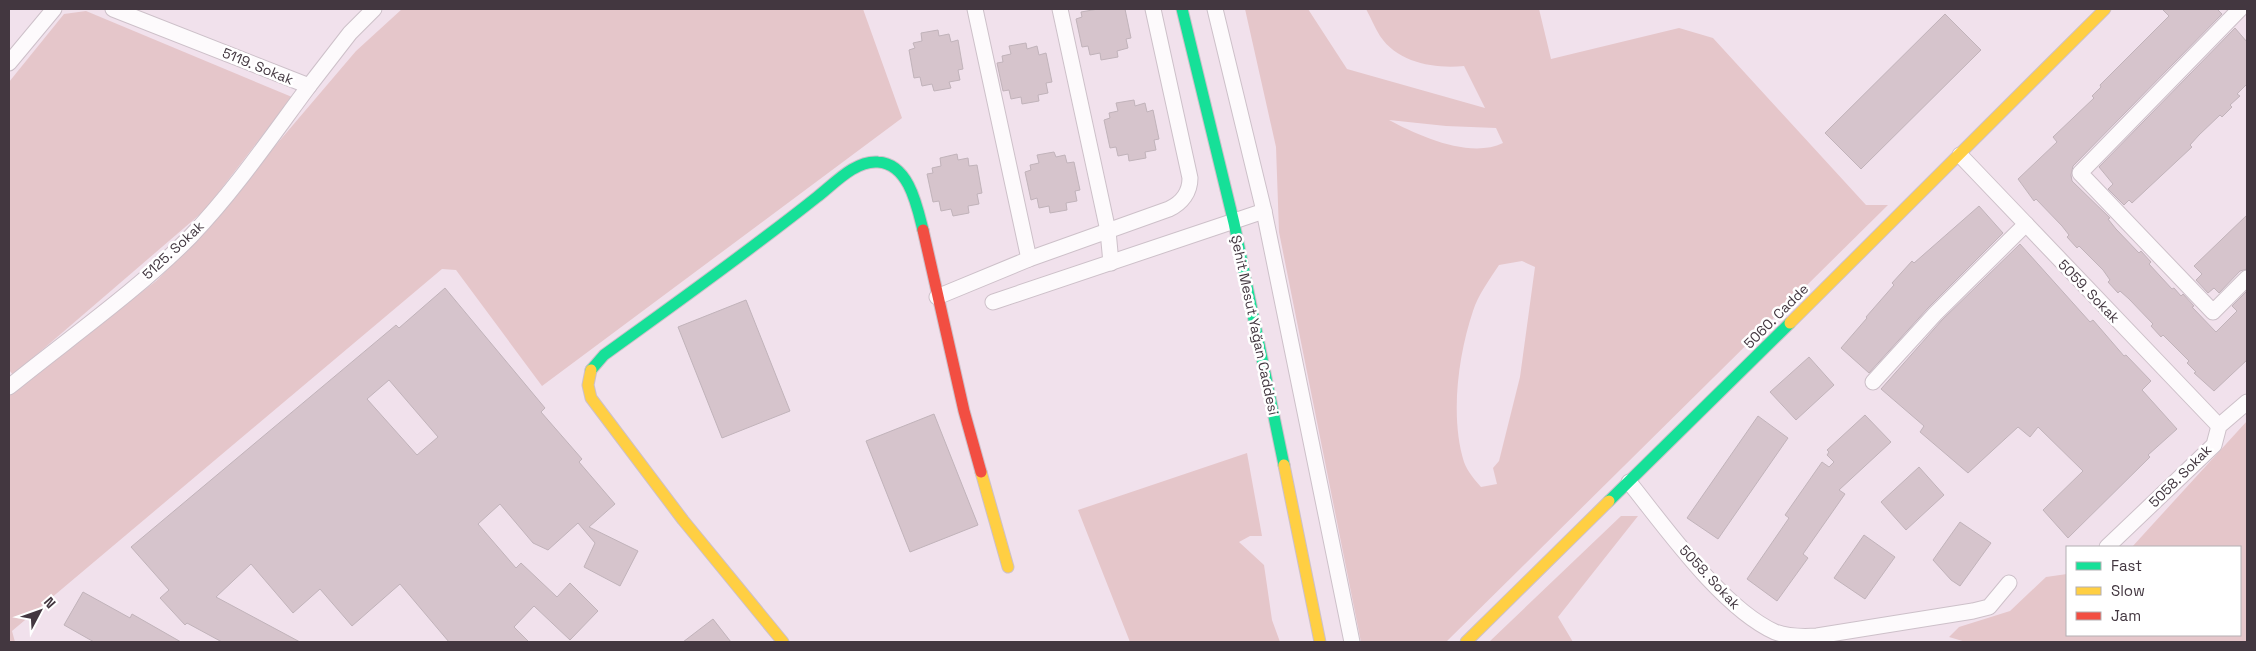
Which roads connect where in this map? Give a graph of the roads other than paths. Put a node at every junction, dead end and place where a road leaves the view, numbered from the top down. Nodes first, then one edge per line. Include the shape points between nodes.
1 (54, 9) edge
2 (113, 9) edge
3 (374, 9) edge
4 (975, 9) edge
5 (1060, 9) edge
6 (1152, 9) edge
7 (1182, 9) edge
8 (1215, 9) edge
9 (2105, 9) edge
10 (2240, 9) edge
11 (9, 63) edge
12 (309, 86) junction
13 (1960, 155) junction
14 (1264, 212) junction
15 (1234, 223) junction
16 (2026, 224) junction
17 (1108, 231) junction
18 (1029, 259) junction
19 (1112, 263) junction
20 (2247, 278) edge
21 (937, 297) junction
22 (993, 302) dead end
23 (1872, 382) dead end
24 (9, 387) edge
25 (2247, 402) edge
26 (2219, 426) junction
27 (1630, 482) junction
28 (2109, 546) edge
29 (1008, 567) dead end
30 (2009, 583) dead end
31 (783, 642) edge
32 (1320, 642) edge
33 (1352, 642) edge
34 (1466, 642) edge

1 - 11 street
2 - 12 street, 5119. Sokak
3 - 12 street, 5119. Sokak via 350,32
4 - 18 street
5 - 17 street
6 - 17 street via 1190,185 1184,198 1174,207
7 - 15 street, Şehit Mesut Yağan Caddesi
8 - 14 street
9 - 13 street, 5060. Cadde
10 - 20 street via 2080,172 2213,312
12 - 24 street, 5125. Sokak via 190,237 152,272
13 - 16 street, 5059. Sokak
13 - 27 street, 5060. Cadde
14 - 15 street
14 - 33 street
15 - 19 street
15 - 32 street, Şehit Mesut Yağan Caddesi
16 - 23 street via 1934,314
16 - 26 street, 5059. Sokak
17 - 18 street
17 - 19 street
18 - 21 street
19 - 22 street
21 - 29 street via 964,412
21 - 31 street via 911,188 890,165 868,161 617,345 590,372 587,384 591,398 683,520
25 - 26 street, 5058. Sokak
26 - 28 street, 5058. Sokak via 2214,445
27 - 30 street, 5058. Sokak via 1689,556 1740,609 1777,632 1798,638 1989,607
27 - 34 street, 5060. Cadde

